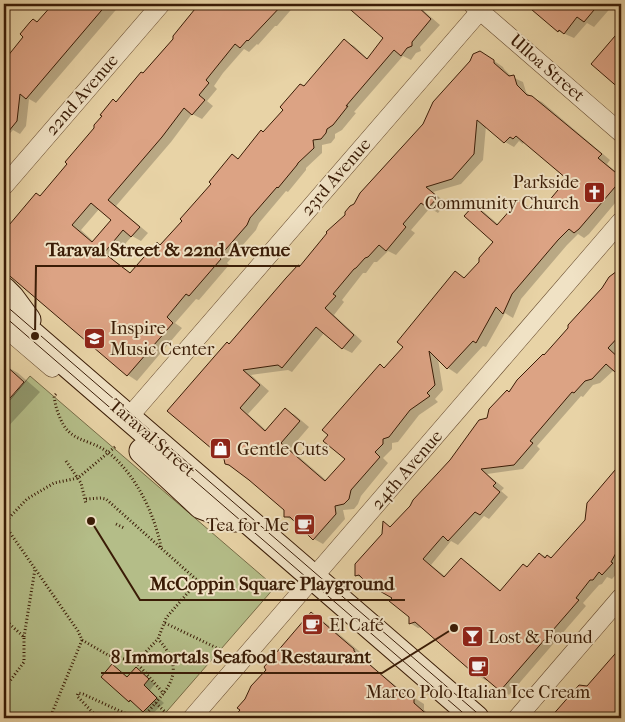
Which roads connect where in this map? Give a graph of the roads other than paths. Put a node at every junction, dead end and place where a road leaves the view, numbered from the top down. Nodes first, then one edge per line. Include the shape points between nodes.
1 (161, 4) edge
2 (479, 6) edge
3 (621, 133) edge
4 (4, 186) edge
5 (621, 221) edge
6 (4, 290) edge
7 (8, 320) edge
8 (52, 360) junction
9 (128, 418) junction
10 (252, 524) junction
11 (313, 578) junction
12 (621, 597) edge
13 (192, 718) edge
14 (476, 718) edge
15 (517, 718) edge

1 - 4 street, 22nd Avenue
2 - 3 street, Ulloa Street
2 - 9 street, 23rd Avenue
5 - 11 street, 24th Avenue
6 - 8 street, Taraval Street
7 - 8 street, Taraval Street
8 - 9 street, Taraval Street
8 - 10 street, Taraval Street via 201,506
9 - 10 street, Taraval Street
10 - 11 street, Taraval Street
11 - 13 street, 24th Avenue
11 - 14 street, Taraval Street
12 - 15 street

